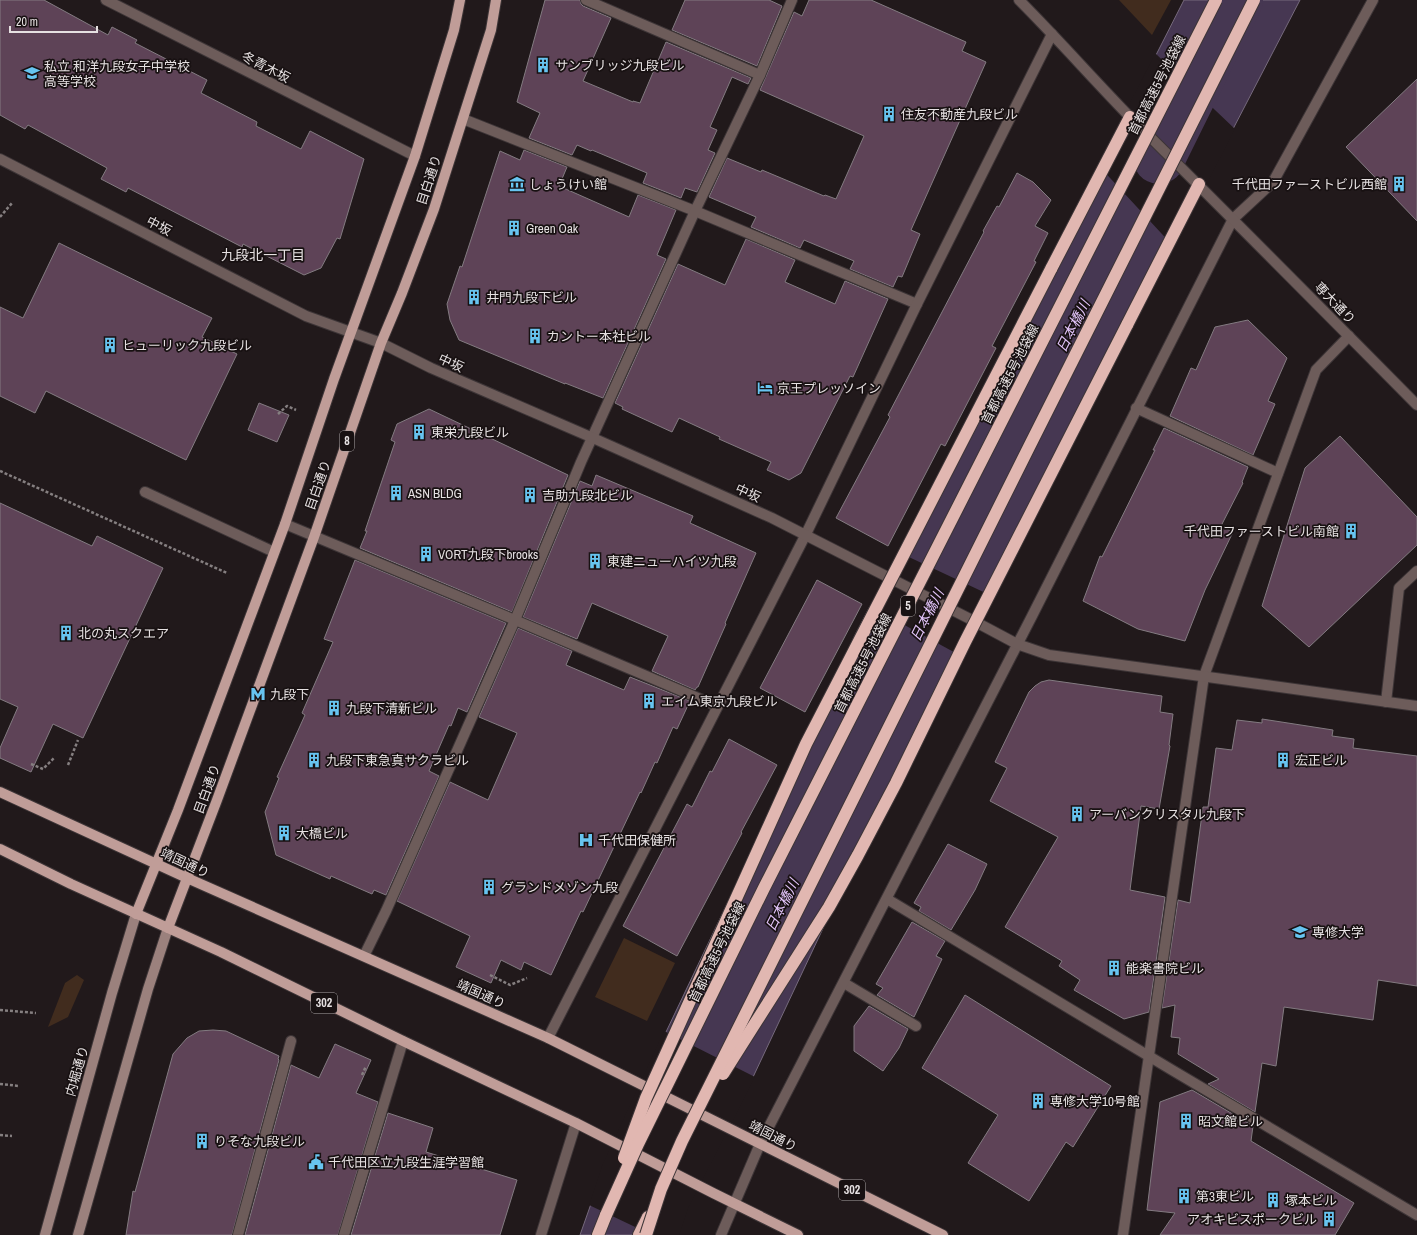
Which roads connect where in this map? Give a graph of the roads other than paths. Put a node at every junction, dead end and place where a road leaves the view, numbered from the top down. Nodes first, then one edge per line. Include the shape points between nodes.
1 (106, 0) edge
2 (460, 0) edge
3 (496, 0) edge
4 (586, 0) edge
5 (792, 0) edge
6 (1018, 0) edge
7 (1216, 0) edge
8 (1254, 0) edge
9 (1373, 0) edge
10 (1052, 34) junction
11 (760, 75) junction
12 (1127, 113) junction
13 (463, 119) junction
14 (415, 156) junction
15 (0, 159) edge
16 (1202, 187) junction
17 (695, 211) junction
18 (1233, 219) junction
19 (917, 304) junction
20 (350, 332) junction
21 (1349, 336) junction
22 (381, 343) junction
23 (1417, 405) edge
24 (1136, 408) junction
25 (593, 438) junction
26 (1278, 473) junction
27 (145, 492) dead end
28 (284, 524) junction
29 (806, 534) junction
30 (314, 537) junction
31 (274, 552) junction
32 (1417, 571) edge
33 (515, 620) junction
34 (1017, 644) junction
35 (1204, 676) junction
36 (1386, 702) junction
37 (717, 706) junction
38 (1417, 706) edge
39 (0, 792) edge
40 (0, 850) edge
41 (156, 864) junction
42 (187, 878) junction
43 (887, 899) junction
44 (136, 914) junction
45 (168, 928) junction
46 (364, 956) junction
47 (844, 983) junction
48 (916, 1026) dead end
49 (548, 1038) junction
50 (291, 1041) dead end
51 (403, 1041) junction
52 (1148, 1056) junction
53 (576, 1123) junction
54 (682, 1141) junction
55 (760, 1144) junction
56 (661, 1189) junction
57 (734, 1203) junction
58 (606, 1215) junction
59 (1417, 1215) edge
60 (45, 1235) edge
61 (78, 1235) edge
62 (238, 1235) edge
63 (344, 1235) edge
64 (541, 1235) edge
65 (598, 1235) edge
66 (639, 1235) edge
67 (646, 1235) edge
68 (721, 1235) edge
69 (798, 1235) edge
70 (943, 1235) edge
71 (1123, 1235) edge

1 - 14 street, 冬青木坂
2 - 14 main road, 目白通り via 454,30
3 - 13 main road, 目白通り / 8 via 491,30
4 - 11 street
5 - 11 street
6 - 10 street, 専大通り
7 - 58 highway, 首都高速5号池袋線 / 5, bridge via 764,888 638,1144
8 - 54 highway, bridge
9 - 18 street via 1273,182
10 - 12 street, 専大通り
10 - 19 street
11 - 17 street
12 - 16 street, 専大通り, bridge
12 - 58 highway, bridge via 806,744 646,1098 629,1141
13 - 17 street
13 - 22 main road, 目白通り / 8 via 434,209
14 - 20 main road, 目白通り
15 - 20 street, 中坂 via 306,316
16 - 18 street, 専大通り
16 - 54 highway, bridge via 965,642 858,855 829,907
17 - 19 street
17 - 25 street
18 - 21 street, 専大通り
18 - 24 street
19 - 29 street
20 - 22 street, 中坂
20 - 28 main road, 目白通り
21 - 23 street, 専大通り
21 - 26 street via 1316,370
22 - 25 street, 中坂 via 431,368
22 - 30 main road, 目白通り / 8
24 - 26 street
24 - 34 street
25 - 29 street, 中坂
25 - 33 street
26 - 35 street
27 - 31 street
28 - 30 street
28 - 31 main road, 目白通り
29 - 34 street, 中坂, bridge
29 - 37 street
30 - 33 street
30 - 42 main road, 目白通り / 8
31 - 41 main road, 目白通り
32 - 36 street via 1399,588
33 - 37 street
33 - 46 street
34 - 35 street, 中坂 via 1049,655
34 - 43 street
35 - 36 street, 中坂
35 - 52 street
36 - 38 street, 中坂
37 - 49 street
39 - 41 main road, 靖国通り / 302
40 - 44 main road, 302
41 - 42 main road, 靖国通り / 302
41 - 44 main road, 目白通り
42 - 45 main road, 目白通り / 8
42 - 46 main road, 靖国通り / 302
43 - 47 street
43 - 52 street
44 - 45 main road, 302
44 - 60 main road, 内堀通り
45 - 51 main road, 302
45 - 61 main road via 148,989
46 - 49 main road, 靖国通り / 302
47 - 48 street
47 - 55 street
49 - 55 main road, 靖国通り / 302, bridge
50 - 62 street
51 - 53 main road, 302
51 - 63 street
52 - 59 street
52 - 71 street
53 - 57 main road, 302, bridge
53 - 64 street
54 - 56 highway, bridge
55 - 57 street
55 - 70 main road, 靖国通り / 302
56 - 66 highway, bridge
56 - 67 highway, bridge
57 - 68 street
57 - 69 main road, 302
58 - 65 highway, 首都高速5号池袋線 / 5

